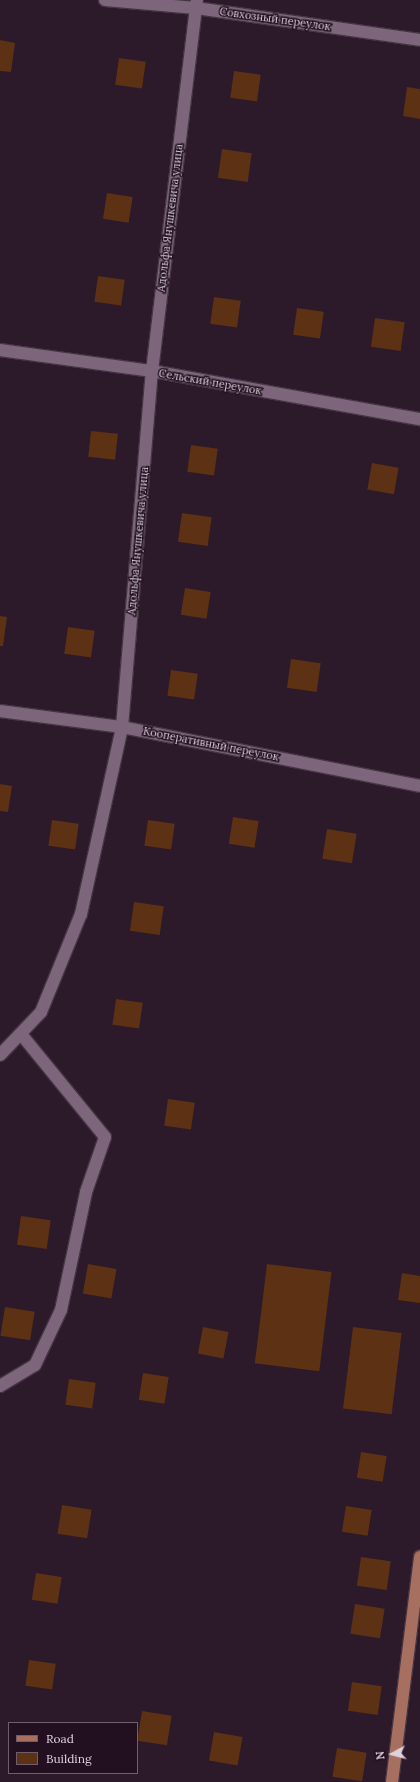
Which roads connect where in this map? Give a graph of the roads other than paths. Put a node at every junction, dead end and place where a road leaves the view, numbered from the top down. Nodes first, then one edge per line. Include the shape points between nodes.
1 (106, 0) edge
2 (196, 4) edge
3 (420, 40) edge
4 (0, 350) edge
5 (152, 371) junction
6 (420, 419) edge
7 (0, 711) edge
8 (122, 727) junction
9 (420, 786) edge
10 (21, 1034) junction
11 (0, 1055) edge
12 (0, 1386) edge
13 (420, 1557) edge
14 (392, 1782) edge

1 - 2 lane, Совхозный переулок
2 - 3 lane, Совхозный переулок
2 - 5 lane, Адольфа Янушкевича улица
4 - 5 lane, Сельский переулок
5 - 6 lane, Сельский переулок
5 - 8 lane, Адольфа Янушкевича улица
7 - 8 lane, Кооперативный переулок
8 - 9 lane, Кооперативный переулок
8 - 10 lane, Адольфа Янушкевича улица via 81,914 42,1012
10 - 11 lane, Адольфа Янушкевича улица
10 - 12 lane via 105,1137 86,1192 61,1310 35,1365
13 - 14 main road

